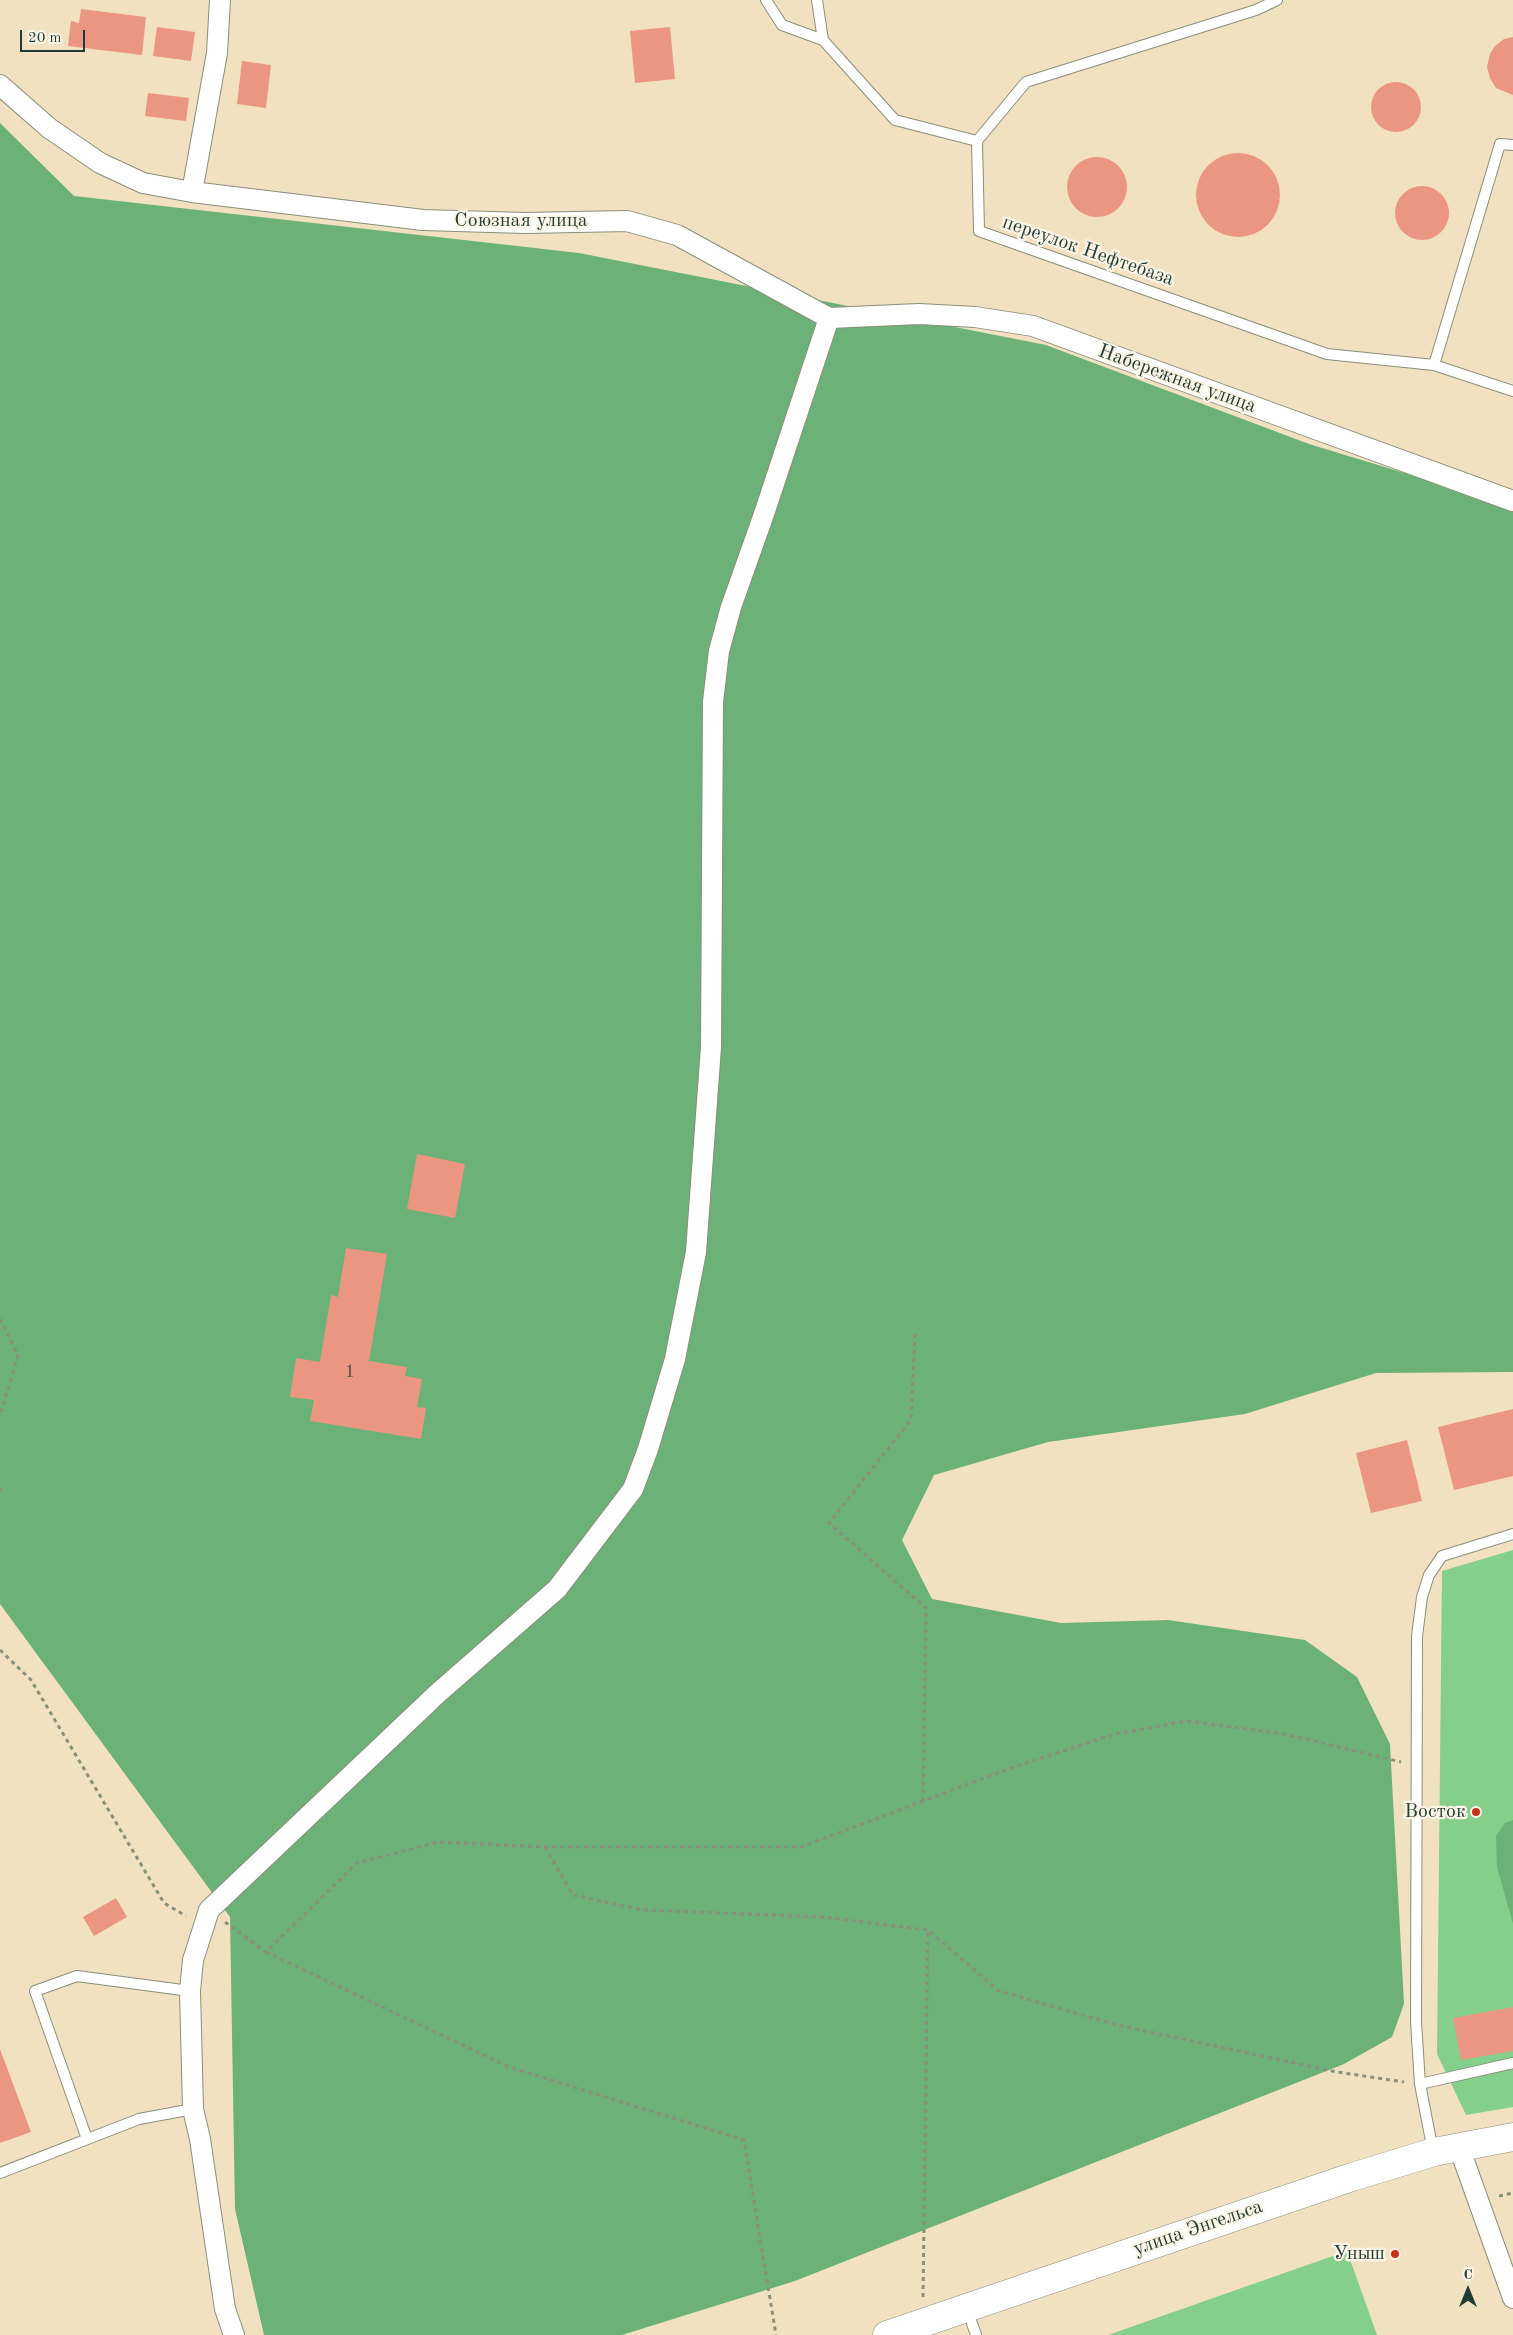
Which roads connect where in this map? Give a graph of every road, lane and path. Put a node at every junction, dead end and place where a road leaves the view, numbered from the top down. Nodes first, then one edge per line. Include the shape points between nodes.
1 (220, 0) edge
2 (766, 0) edge
3 (818, 0) edge
4 (1276, 0) edge
5 (823, 40) junction
6 (0, 85) edge
7 (977, 141) junction
8 (1513, 145) edge
9 (192, 192) junction
10 (829, 318) junction
11 (1434, 365) junction
12 (1513, 391) edge
13 (1513, 501) edge
14 (0, 1319) edge
15 (915, 1334) dead end
16 (0, 1416) edge
17 (0, 1488) edge
18 (0, 1496) edge
19 (1513, 1534) edge
20 (0, 1650) edge
21 (1417, 1765) junction
22 (923, 1801) junction
23 (546, 1847) junction
24 (205, 1918) junction
25 (928, 1930) junction
26 (266, 1952) junction
27 (190, 1991) junction
28 (1513, 2063) edge
29 (1420, 2084) junction
30 (193, 2109) junction
31 (1513, 2137) edge
32 (87, 2139) junction
33 (1446, 2149) junction
34 (0, 2173) edge
35 (1513, 2298) edge
36 (966, 2308) junction
37 (923, 2322) junction
38 (234, 2335) edge
39 (776, 2335) edge
40 (887, 2335) edge
41 (976, 2335) edge

1 - 9 street via 217,53
2 - 5 lane via 782,25
3 - 5 lane
4 - 7 lane via 1256,10 1026,82
5 - 7 lane via 895,120
6 - 9 street, Союзная улица via 49,128 100,163 143,183
7 - 11 lane, переулок Нефтебаза via 979,231 1327,354
8 - 11 lane via 1500,144
9 - 10 street, Союзная улица via 423,220 524,223 627,221 677,235
10 - 13 street, Набережная улица via 919,314 975,317 1033,326
10 - 24 street via 719,651 713,702 711,1047 696,1252 675,1359 633,1489 557,1589 438,1693
11 - 12 lane, переулок Нефтебаза
14 - 16 path via 18,1355
15 - 22 path via 911,1420 829,1524 926,1608
17 - 18 path
19 - 21 lane via 1442,1556 1429,1575 1422,1597 1417,1636
20 - 24 path via 31,1680 164,1903
21 - 22 path via 1285,1734 1187,1721 1115,1734
21 - 29 lane via 1416,2022
22 - 23 path via 801,1847
23 - 25 path via 573,1895 643,1910 823,1917
23 - 26 path via 439,1842 357,1863
24 - 26 path
24 - 27 street via 193,1960
25 - 29 path via 999,1991 1118,2026 1337,2072
25 - 37 path
26 - 39 path via 509,2067 744,2140
27 - 30 street
27 - 32 lane via 77,1976 35,1991
28 - 29 lane
29 - 33 lane
30 - 32 lane via 139,2119
30 - 38 street via 225,2309
31 - 33 main road, улица Энгельса
32 - 34 lane
33 - 35 street
33 - 36 main road, улица Энгельса via 1342,2180
36 - 37 main road, улица Энгельса
36 - 41 lane
37 - 40 main road, улица Энгельса

